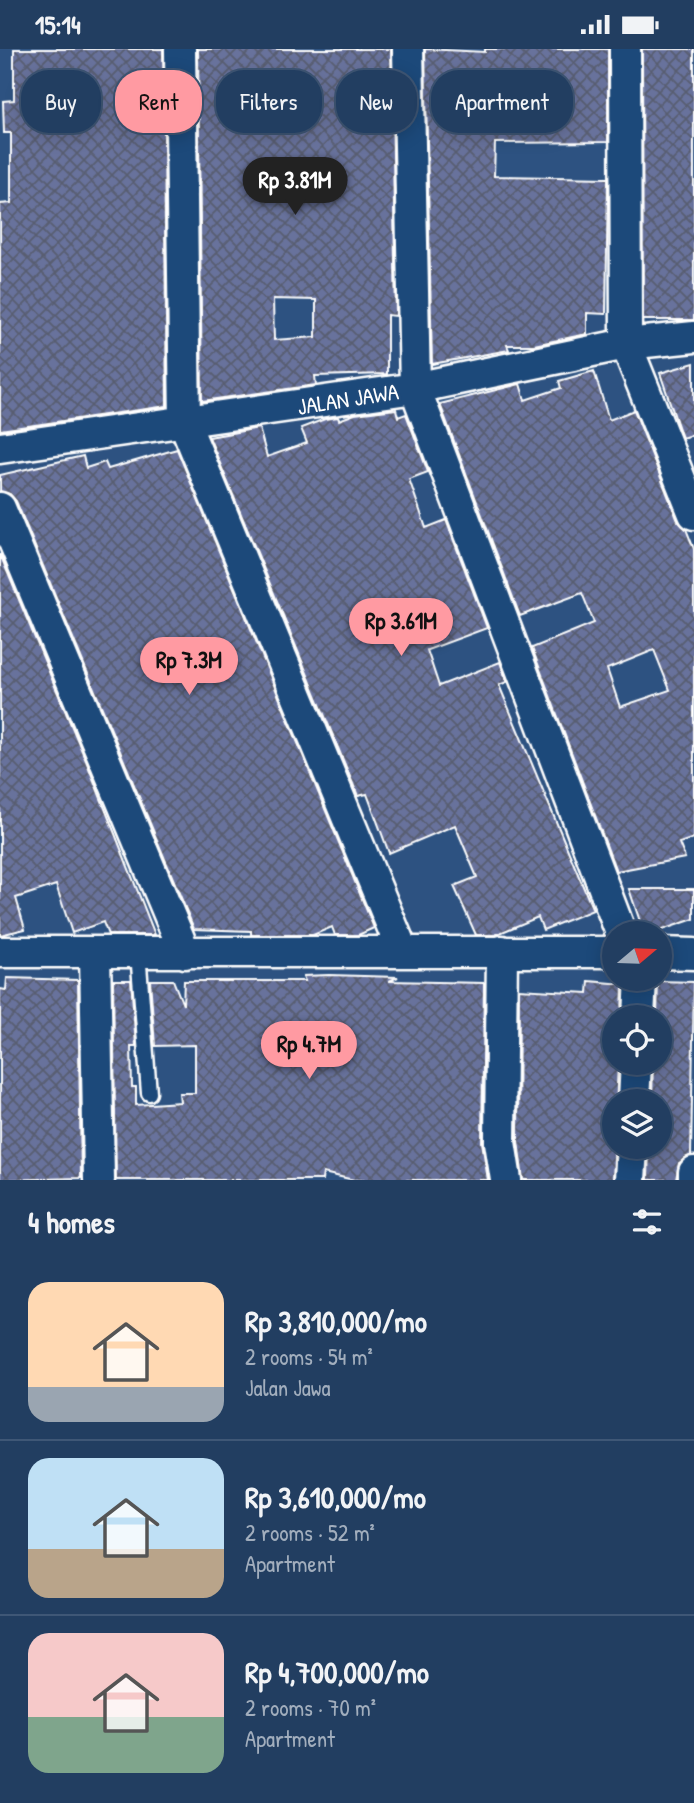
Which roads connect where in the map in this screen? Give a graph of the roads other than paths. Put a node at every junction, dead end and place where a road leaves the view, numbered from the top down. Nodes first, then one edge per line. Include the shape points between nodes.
1 (180, 49) edge
2 (408, 49) edge
3 (625, 49) edge
4 (694, 337) edge
5 (626, 344) junction
6 (415, 389) junction
7 (185, 424) junction
8 (0, 448) edge
9 (0, 508) edge
10 (694, 514) edge
11 (616, 921) edge
12 (402, 950) junction
13 (0, 951) edge
14 (502, 951) junction
15 (95, 952) junction
16 (138, 952) junction
17 (602, 952) edge
18 (185, 953) junction
19 (672, 953) edge
20 (694, 954) edge
21 (149, 1093) dead end
22 (631, 1159) edge
23 (694, 1171) edge
24 (99, 1180) edge
25 (506, 1180) edge
26 (630, 1180) edge
27 (694, 1180) edge

1 - 7 street
2 - 6 street
3 - 5 street
4 - 5 street, JALAN JAWA
5 - 6 street, JALAN JAWA
5 - 10 street
6 - 7 street, JALAN JAWA
6 - 11 street
7 - 8 street, JALAN JAWA
7 - 12 street
9 - 18 street
12 - 14 street
12 - 18 street
13 - 15 street
14 - 17 street
14 - 25 street via 500,1142
15 - 16 street
15 - 24 street
16 - 18 street
16 - 21 lane
19 - 20 street
22 - 26 street
23 - 27 street

